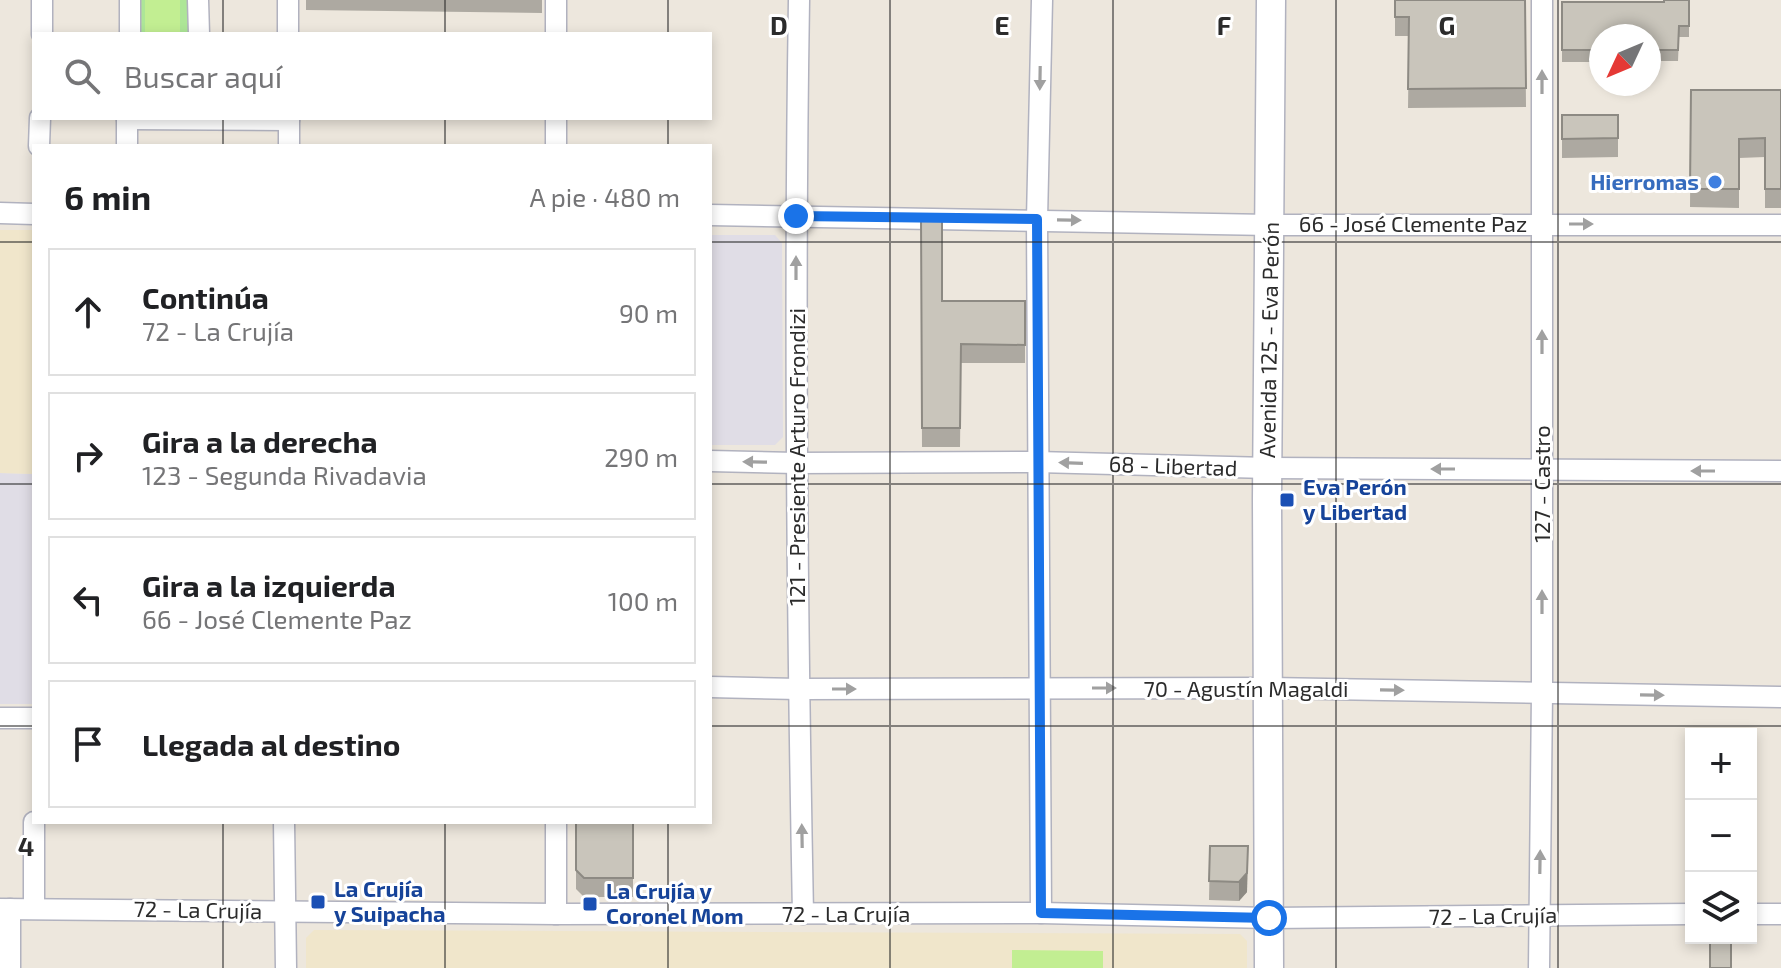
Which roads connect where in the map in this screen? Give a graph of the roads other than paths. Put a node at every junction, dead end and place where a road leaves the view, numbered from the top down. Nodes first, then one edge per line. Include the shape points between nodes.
1 (42, 0) edge
2 (130, 0) edge
3 (198, 0) edge
4 (288, 0) edge
5 (556, 0) edge
6 (799, 0) edge
7 (1042, 0) edge
8 (1271, 0) edge
9 (1542, 0) edge
10 (42, 32) edge
11 (130, 32) edge
12 (199, 32) edge
13 (288, 32) edge
14 (556, 32) edge
15 (40, 120) edge
16 (127, 120) edge
17 (289, 120) edge
18 (556, 120) edge
19 (39, 144) edge
20 (127, 144) edge
21 (289, 144) edge
22 (556, 144) edge
23 (0, 213) edge
24 (32, 214) edge
25 (712, 215) edge
26 (796, 216) junction
27 (1037, 219) junction
28 (1542, 224) junction
29 (1270, 225) junction
30 (1781, 225) edge
31 (712, 461) edge
32 (1037, 462) junction
33 (796, 463) junction
34 (1268, 468) junction
35 (1541, 470) junction
36 (1781, 471) edge
37 (712, 687) edge
38 (1040, 688) junction
39 (1268, 688) junction
40 (799, 689) junction
41 (1542, 693) junction
42 (1781, 697) edge
43 (0, 718) edge
44 (32, 718) edge
45 (34, 824) edge
46 (284, 824) edge
47 (556, 824) edge
48 (34, 908) junction
49 (5, 909) edge
50 (285, 911) junction
51 (1041, 913) junction
52 (556, 914) junction
53 (803, 914) junction
54 (1685, 914) edge
55 (1757, 914) edge
56 (1781, 914) edge
57 (1539, 915) junction
58 (1269, 918) junction
59 (10, 968) edge
60 (286, 968) edge
61 (1269, 968) edge
62 (1539, 968) edge

1 - 10 street
2 - 11 street
3 - 12 street
4 - 13 street
5 - 14 street
6 - 26 street, 121 - Presiente Arturo Frondizi
7 -> 27 street
8 - 29 main road, Avenida 125 - Eva Perón
28 -> 9 street, 127 - Castro
15 - 19 street
16 - 20 street
17 - 21 street
18 - 22 street
23 - 24 street
25 - 26 street, 66 - José Clemente Paz
26 - 27 street, 66 - José Clemente Paz
33 -> 26 street, 121 - Presiente Arturo Frondizi
27 -> 29 street, 66 - José Clemente Paz
27 - 32 street
28 - 29 street, 66 - José Clemente Paz
28 -> 30 street, 66 - José Clemente Paz
35 -> 28 street, 127 - Castro
29 - 34 main road, Avenida 125 - Eva Perón
33 -> 31 street, 68 - Libertad
32 - 33 street, 68 - Libertad
34 -> 32 street, 68 - Libertad
32 - 38 street
33 - 40 street, 121 - Presiente Arturo Frondizi
35 -> 34 street, 68 - Libertad
34 - 39 main road, Avenida 125 - Eva Perón
36 -> 35 street, 68 - Libertad
41 -> 35 street, 127 - Castro
37 - 40 street, 70 - Agustín Magaldi
38 -> 39 street, 70 - Agustín Magaldi
40 -> 38 street, 70 - Agustín Magaldi
38 - 51 street
39 -> 41 street, 70 - Agustín Magaldi
39 - 58 main road, Avenida 125 - Eva Perón
53 -> 40 street, 121 - Presiente Arturo Frondizi
41 -> 42 street, 70 - Agustín Magaldi
57 -> 41 street, 127 - Castro
43 - 44 street
45 - 48 street
46 - 50 street
47 - 52 street
48 - 49 street, 72 - La Crujía
48 - 50 street, 72 - La Crujía
49 - 59 street
50 - 52 street, 72 - La Crujía
50 - 60 street
51 - 53 street, 72 - La Crujía
51 - 58 street, 72 - La Crujía
52 - 53 street, 72 - La Crujía
54 - 57 street, 72 - La Crujía
55 - 56 street
57 - 58 street, 72 - La Crujía
57 - 62 street, 127 - Castro
58 - 61 main road, Avenida 125 - Eva Perón

